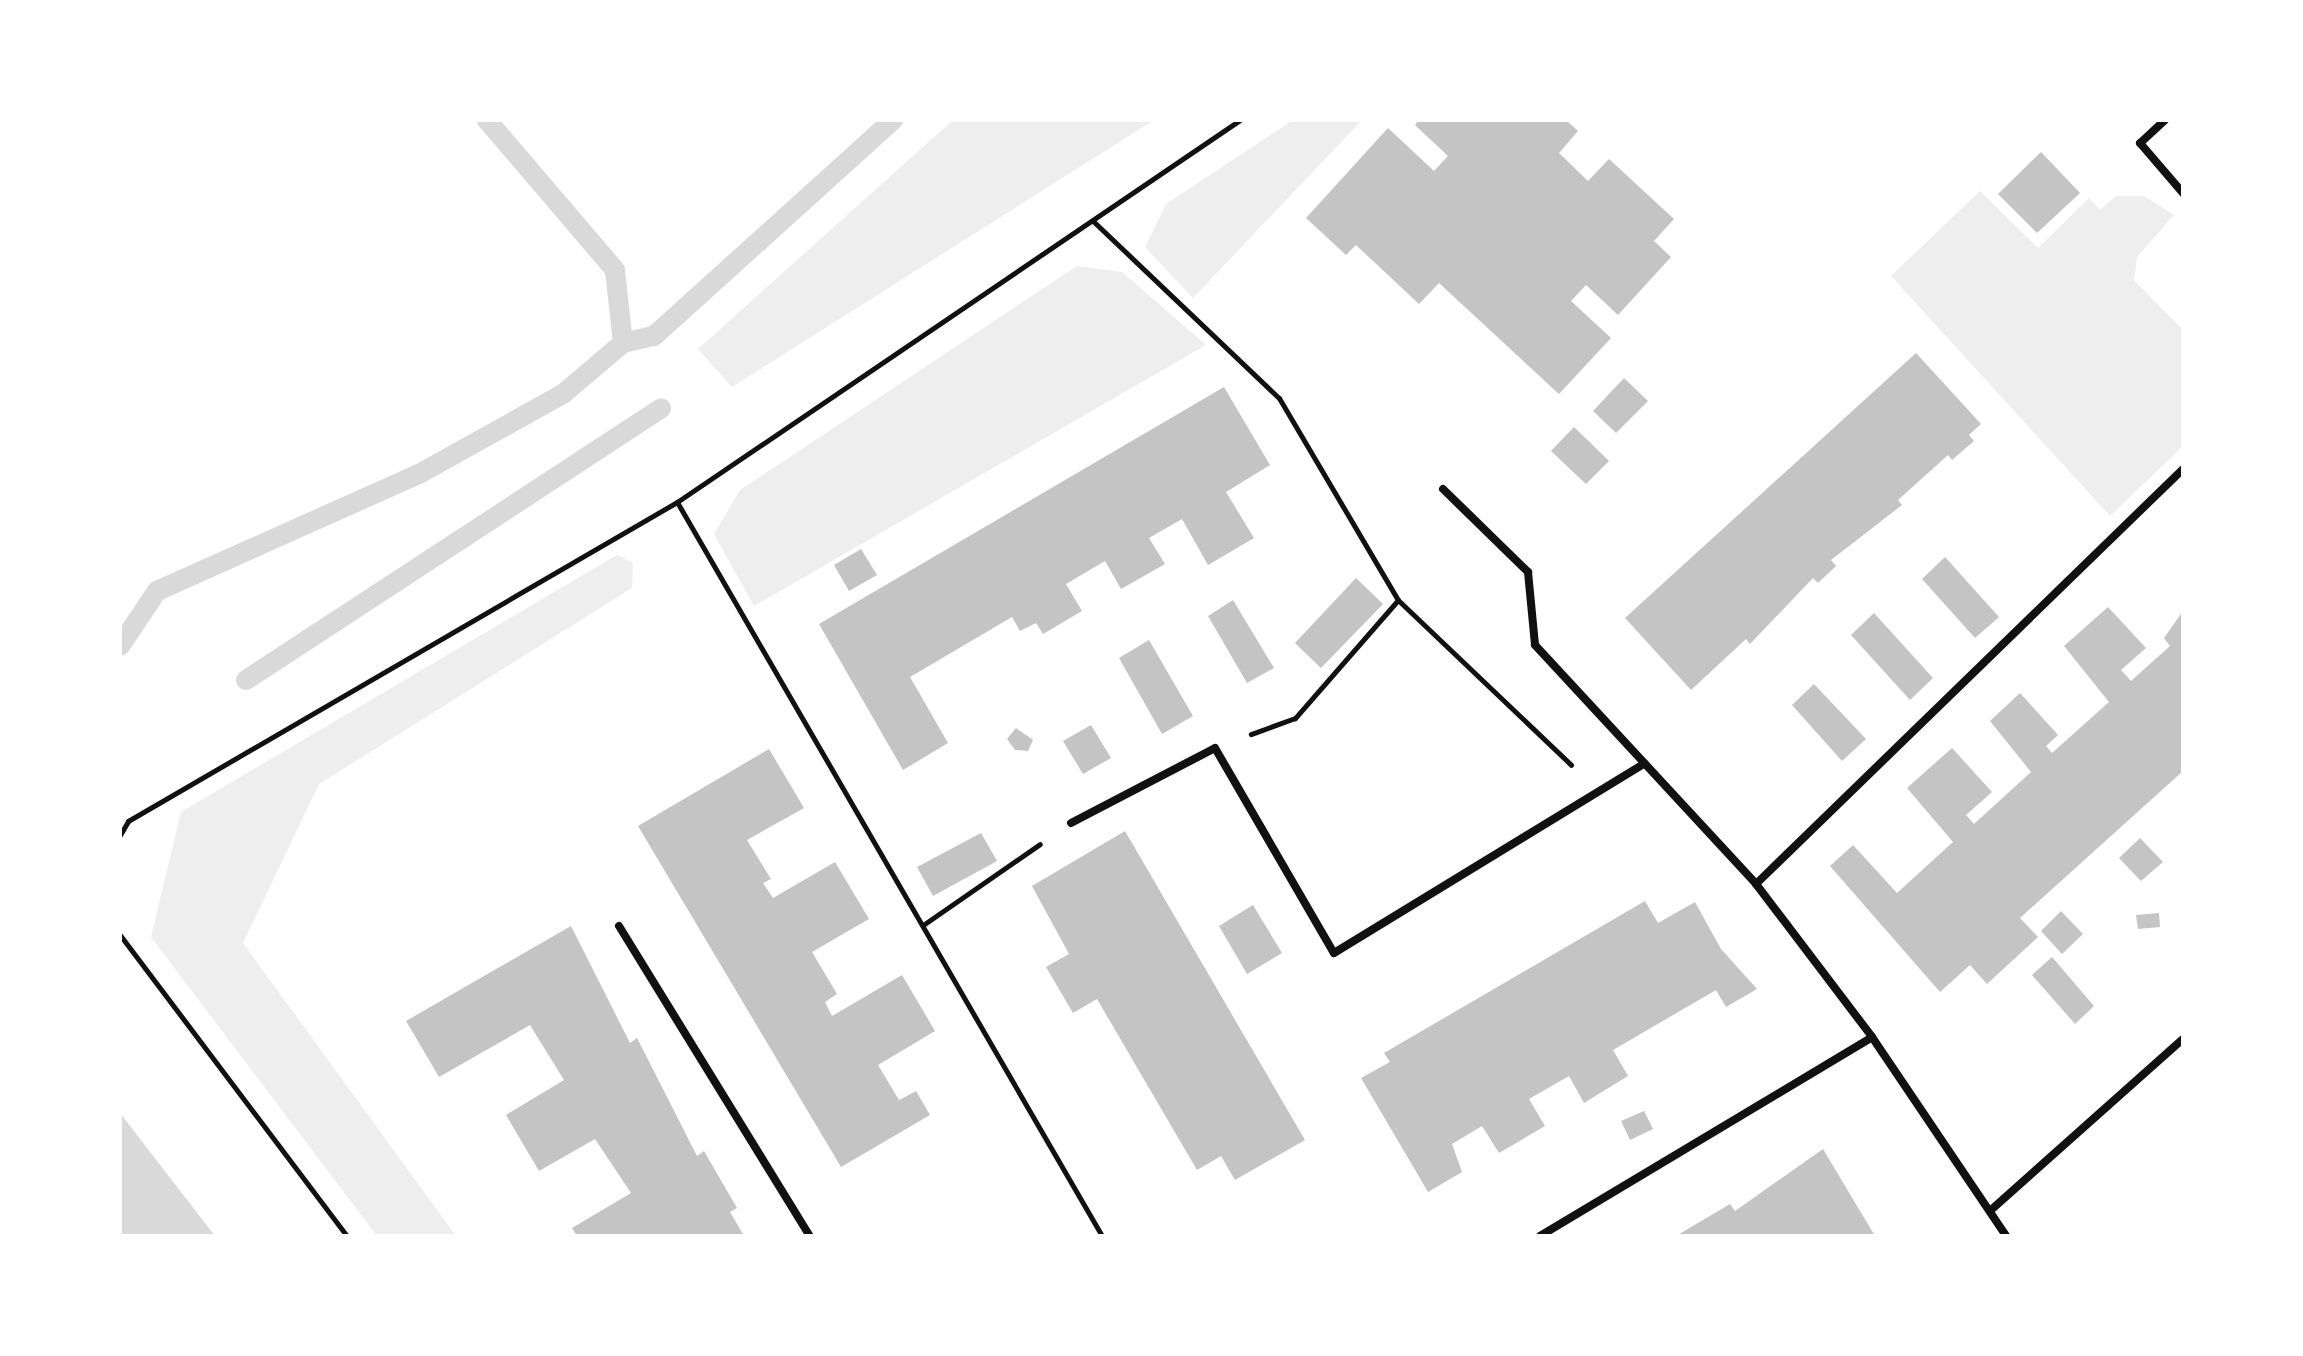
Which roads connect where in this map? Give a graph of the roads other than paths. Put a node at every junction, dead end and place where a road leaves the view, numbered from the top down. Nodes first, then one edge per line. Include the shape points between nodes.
1 (2165, 120) edge
2 (2183, 193) edge
3 (2183, 469) edge
4 (1443, 489) dead end
5 (1645, 763) junction
6 (1071, 823) road end
7 (1756, 884) junction
8 (619, 926) dead end
9 (1872, 1037) junction
10 (2183, 1039) edge
11 (1991, 1210) junction
12 (810, 1236) edge
13 (1540, 1236) edge
14 (2006, 1236) edge

1 - 2 street via 2140,143
3 - 7 street
4 - 5 street via 1528,572 1535,645
5 - 6 street via 1603,795 1334,953 1215,748
5 - 7 street
7 - 9 street
8 - 12 street
9 - 11 street
9 - 13 street
10 - 11 street
11 - 14 street

